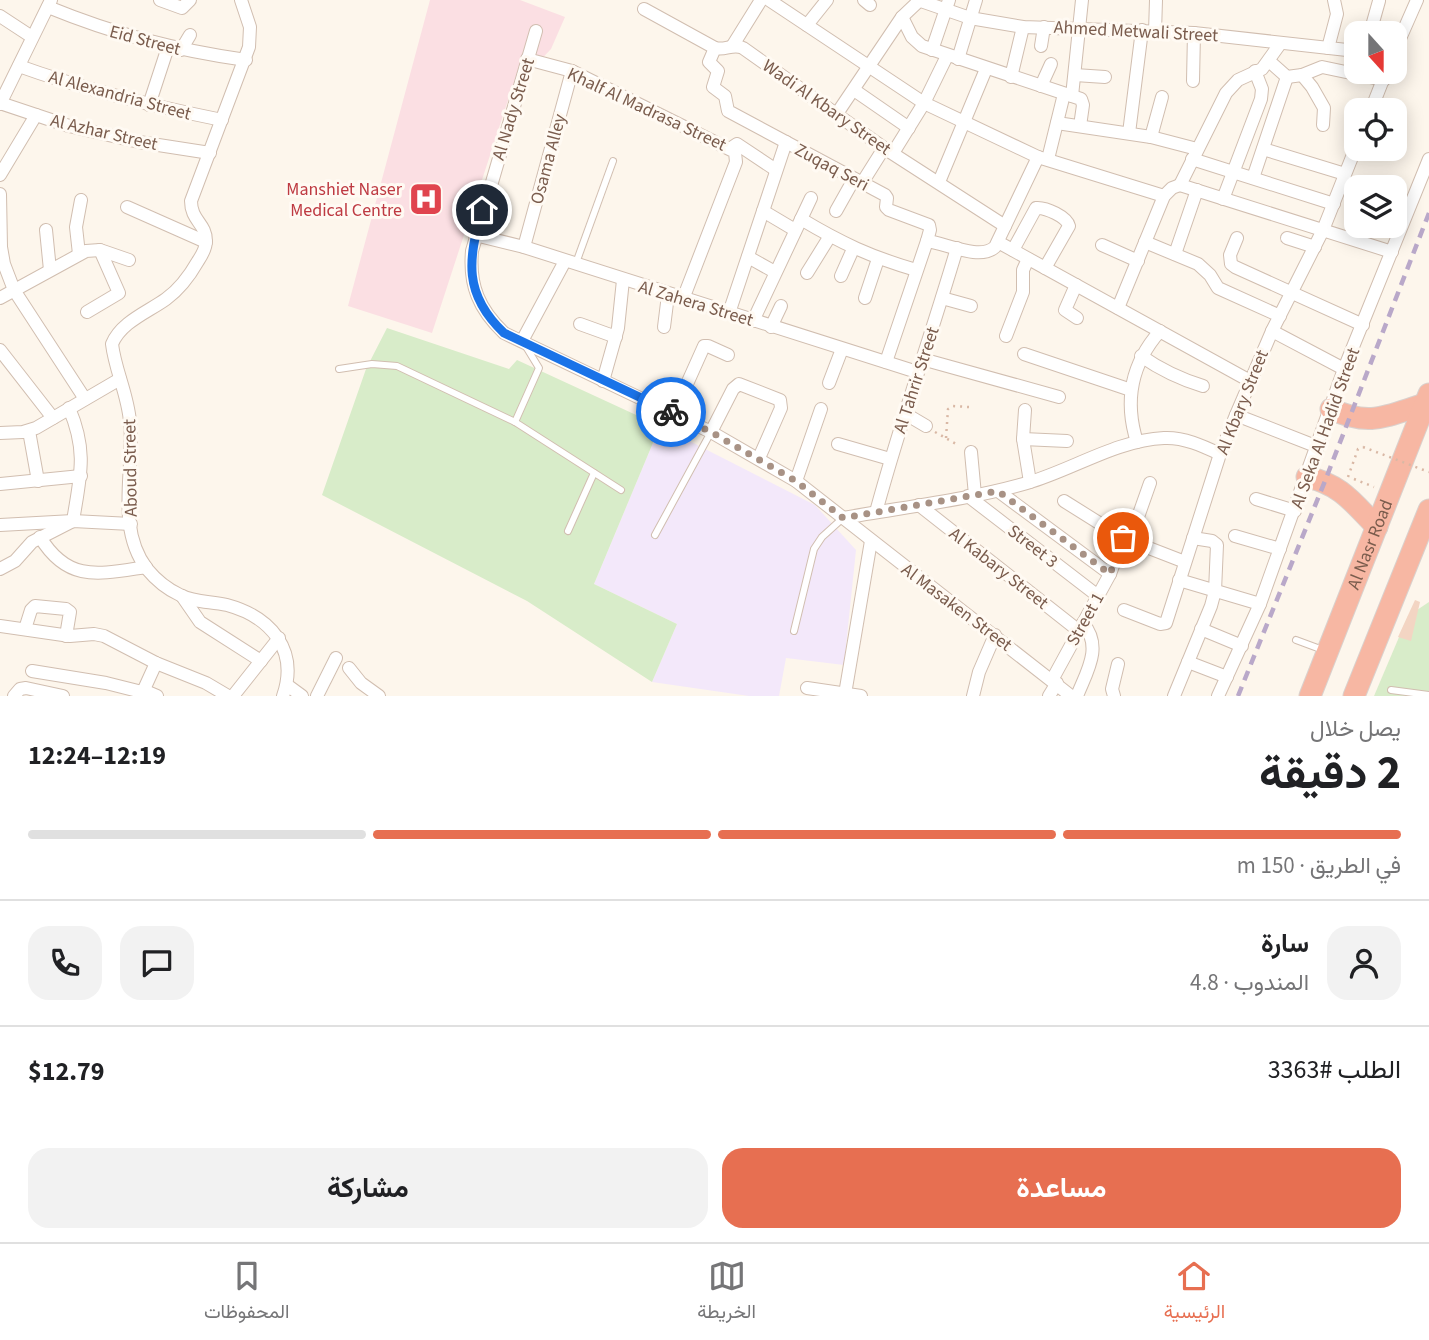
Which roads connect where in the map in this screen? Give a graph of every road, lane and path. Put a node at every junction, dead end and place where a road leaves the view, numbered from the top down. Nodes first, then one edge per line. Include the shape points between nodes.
1 (160, 0) edge
2 (190, 0) edge
3 (241, 0) edge
4 (761, 0) edge
5 (769, 0) edge
6 (827, 0) edge
7 (919, 0) edge
8 (976, 0) edge
9 (1082, 0) edge
10 (1156, 0) edge
11 (1334, 0) edge
12 (1341, 0) edge
13 (1417, 0) edge
14 (1379, 1) edge
15 (49, 4) edge
16 (948, 5) edge
17 (645, 9) dead end
18 (1336, 13) junction
19 (0, 16) edge
20 (902, 17) junction
21 (970, 18) junction
22 (1373, 21) edge
23 (1407, 23) edge
24 (807, 25) junction
25 (1023, 27) junction
26 (1044, 27) junction
27 (1078, 29) junction
28 (536, 31) dead end
29 (1148, 31) junction
30 (1194, 33) junction
31 (190, 35) dead end
32 (32, 37) junction
33 (1280, 44) junction
34 (733, 45) junction
35 (1041, 46) dead end
36 (168, 47) junction
37 (715, 48) junction
38 (1328, 48) junction
39 (181, 50) junction
40 (932, 50) junction
41 (1344, 50) edge
42 (953, 58) junction
43 (527, 59) junction
44 (246, 60) junction
45 (1269, 61) junction
46 (1051, 64) dead end
47 (19, 66) junction
48 (869, 68) junction
49 (986, 69) junction
50 (1344, 70) edge
51 (572, 71) junction
52 (1255, 71) junction
53 (1074, 75) junction
54 (1302, 75) junction
55 (1012, 77) junction
56 (1105, 77) dead end
57 (1287, 77) junction
58 (1193, 81) dead end
59 (1041, 86) junction
60 (854, 90) junction
61 (1068, 95) junction
62 (931, 97) junction
63 (1161, 97) dead end
64 (0, 104) edge
65 (149, 105) junction
66 (36, 115) junction
67 (836, 115) junction
68 (222, 120) junction
69 (964, 122) junction
70 (1057, 123) junction
71 (1323, 125) dead end
72 (1080, 126) junction
73 (909, 128) junction
74 (1129, 133) junction
75 (1151, 137) junction
76 (786, 142) junction
77 (731, 148) junction
78 (1263, 149) junction
79 (888, 151) junction
80 (210, 153) junction
81 (1195, 154) junction
82 (1043, 158) junction
83 (1429, 159) edge
84 (613, 161) dead end
85 (1350, 161) edge
86 (776, 170) junction
87 (1233, 172) junction
88 (1345, 174) junction
89 (0, 176) edge
90 (1253, 178) junction
91 (858, 181) junction
92 (939, 182) junction
93 (1181, 185) junction
94 (1197, 190) junction
95 (0, 194) edge
96 (1164, 196) junction
97 (811, 198) dead end
98 (1223, 199) junction
99 (81, 200) dead end
100 (1334, 204) junction
101 (127, 207) dead end
102 (763, 211) junction
103 (836, 211) dead end
104 (798, 224) junction
105 (1005, 226) junction
106 (46, 230) dead end
107 (1323, 230) junction
108 (475, 235) junction
109 (830, 236) junction
110 (1237, 238) dead end
111 (1287, 238) dead end
112 (927, 241) junction
113 (206, 242) junction
114 (998, 242) junction
115 (1145, 243) junction
116 (1102, 245) dead end
117 (524, 247) junction
118 (1315, 247) junction
119 (957, 248) junction
120 (853, 249) junction
121 (100, 250) junction
122 (1013, 250) junction
123 (1392, 252) junction
124 (79, 254) junction
125 (1175, 254) junction
126 (748, 257) junction
127 (878, 259) junction
128 (1028, 259) junction
129 (129, 260) dead end
130 (1138, 261) junction
131 (570, 263) junction
132 (1045, 268) junction
133 (50, 270) junction
134 (916, 270) junction
135 (775, 272) junction
136 (807, 274) dead end
137 (841, 276) dead end
138 (623, 280) junction
139 (1076, 285) junction
140 (13, 290) junction
141 (1292, 293) junction
142 (668, 295) junction
143 (0, 298) edge
144 (865, 298) dead end
145 (942, 298) junction
146 (683, 299) junction
147 (782, 306) dead end
148 (971, 306) dead end
149 (1118, 308) junction
150 (88, 312) dead end
151 (729, 313) junction
152 (1280, 316) junction
153 (1077, 318) dead end
154 (753, 321) junction
155 (580, 324) dead end
156 (1363, 325) junction
157 (664, 327) dead end
158 (771, 327) junction
159 (1160, 331) junction
160 (1272, 331) junction
161 (1006, 336) dead end
162 (616, 337) junction
163 (522, 341) junction
164 (842, 349) junction
165 (0, 350) edge
166 (729, 355) dead end
167 (1024, 355) dead end
168 (1142, 356) junction
169 (922, 359) junction
170 (886, 362) junction
171 (13, 366) junction
172 (339, 369) dead end
173 (1344, 369) junction
174 (918, 372) junction
175 (0, 374) edge
176 (120, 379) junction
177 (603, 380) junction
178 (1250, 381) junction
179 (830, 383) dead end
180 (1203, 386) dead end
181 (1130, 390) junction
182 (1059, 397) dead end
183 (85, 399) junction
184 (1427, 399) edge
185 (969, 407) dead end
186 (69, 408) junction
187 (821, 409) dead end
188 (1331, 409) junction
189 (1025, 410) dead end
190 (904, 412) junction
191 (674, 414) junction
192 (1236, 415) junction
193 (53, 418) junction
194 (515, 422) junction
195 (926, 426) joint
196 (29, 430) junction
197 (711, 432) junction
198 (0, 433) edge
199 (946, 438) junction
200 (1023, 439) junction
201 (1066, 441) dead end
202 (1137, 442) junction
203 (838, 444) dead end
204 (958, 445) dead end
205 (1318, 447) junction
206 (971, 452) dead end
207 (1220, 454) junction
208 (759, 458) junction
209 (890, 458) junction
210 (594, 472) junction
211 (1429, 472) edge
212 (81, 476) junction
213 (1307, 477) junction
214 (37, 481) junction
215 (796, 481) junction
216 (1030, 482) junction
217 (1150, 483) dead end
218 (0, 484) edge
219 (621, 490) dead end
220 (998, 491) junction
221 (1390, 493) junction
222 (971, 496) junction
223 (1256, 499) dead end
224 (1064, 501) dead end
225 (919, 505) junction
226 (1429, 510) edge
227 (1295, 511) junction
228 (876, 512) junction
229 (843, 518) junction
230 (73, 521) junction
231 (131, 524) junction
232 (0, 525) edge
233 (1377, 527) junction
234 (568, 531) dead end
235 (655, 535) dead end
236 (1235, 536) dead end
237 (40, 537) junction
238 (1123, 538) junction
239 (1194, 538) junction
240 (871, 541) junction
241 (1280, 549) junction
242 (1185, 562) junction
243 (146, 567) junction
244 (0, 569) edge
245 (1110, 574) junction
246 (1179, 580) junction
247 (1215, 591) junction
248 (182, 596) junction
249 (1098, 597) junction
250 (1260, 604) junction
251 (1124, 610) dead end
252 (0, 626) edge
253 (1081, 627) junction
254 (25, 629) junction
255 (1201, 629) junction
256 (794, 631) dead end
257 (995, 635) junction
258 (66, 636) junction
259 (279, 638) junction
260 (1296, 640) dead end
261 (1242, 646) junction
262 (1328, 651) junction
263 (336, 658) dead end
264 (261, 661) junction
265 (1188, 662) junction
266 (156, 663) junction
267 (1118, 664) dead end
268 (349, 668) dead end
269 (32, 671) dead end
270 (1227, 677) junction
271 (1054, 681) junction
272 (807, 688) dead end
273 (1391, 690) dead end
274 (285, 691) edge
275 (142, 693) edge
276 (845, 694) junction
277 (1429, 695) edge
278 (14, 696) edge
279 (62, 696) edge
280 (158, 696) edge
281 (231, 696) edge
282 (302, 696) edge
283 (317, 696) edge
284 (379, 696) edge
285 (861, 696) edge
286 (973, 696) edge
287 (1049, 696) edge
288 (1071, 696) edge
289 (1077, 696) edge
290 (1114, 696) edge
291 (1174, 696) edge
292 (1217, 696) edge
293 (1310, 696) edge
294 (1354, 696) edge

1 - 2 street via 182,8
3 - 44 street via 250,27
4 - 34 street
5 - 24 street
6 - 24 street
7 - 16 street, Ahmed Metwali Street
7 - 20 street
8 - 21 street
9 - 27 street
10 - 29 street
11 - 18 street
12 - 18 street
13 - 23 street
14 - 22 street
15 - 32 street
15 - 36 street, Eid Street via 95,26
16 - 21 street, Ahmed Metwali Street
16 - 40 street
17 - 37 street
18 - 38 street
19 - 32 street
20 - 40 street via 917,43
20 - 48 street
21 - 25 street, Ahmed Metwali Street
21 - 42 street
24 - 48 street
25 - 26 street, Ahmed Metwali Street
25 - 55 street
26 - 27 street, Ahmed Metwali Street
26 - 35 street
27 - 29 street, Ahmed Metwali Street
27 - 53 street
28 - 43 street, Al Nady Street
29 - 30 street, Ahmed Metwali Street
29 - 74 street
30 - 33 street, Ahmed Metwali Street
30 - 58 street
31 - 39 street
32 - 47 street
33 - 38 street, Ahmed Metwali Street
33 - 45 street
34 - 37 street
34 - 67 street, Wadi Al Kbary Street via 743,47
36 - 39 street, Eid Street
36 - 65 street
37 - 76 street, Zuqaq Seri via 709,62 718,71 713,87 725,96 728,111
38 - 41 street, Ahmed Metwali Street
39 - 44 street, Eid Street
40 - 42 street
42 - 49 street
42 - 62 street
43 - 51 street, Khalf Al Madrasa Street
43 - 108 street, Al Nady Street
44 - 68 street
45 - 52 street
45 - 57 street
46 - 59 street
47 - 64 street
47 - 65 street, Al Alexandria Street
48 - 60 street
48 - 62 street
49 - 55 street
49 - 69 street
50 - 54 street via 1322,66
51 - 77 street, Khalf Al Madrasa Street
51 - 117 street, Osama Alley
52 - 81 street via 1226,93
52 - 87 street via 1261,99
53 - 56 street
53 - 61 street
54 - 57 street
54 - 71 street via 1324,108
55 - 59 street
57 - 78 street
59 - 61 street
60 - 67 street
60 - 73 street
61 - 70 street
61 - 72 street via 1083,102
62 - 69 street
62 - 73 street
63 - 75 street
64 - 66 street, Al Azhar Street
65 - 68 street, Al Alexandria Street
66 - 80 street, Al Azhar Street via 139,142
66 - 89 street
67 - 79 street, Wadi Al Kbary Street
68 - 80 street
69 - 82 street
69 - 92 street
70 - 72 street
70 - 82 street
72 - 74 street
73 - 79 street
74 - 75 street
75 - 81 street
76 - 86 street
76 - 91 street, Zuqaq Seri
77 - 86 street via 737,144
77 - 146 street, Khalf Al Madrasa Street via 736,162
78 - 88 street
78 - 90 street
79 - 91 street
79 - 92 street, Wadi Al Kbary Street
80 - 113 street via 191,201 191,212 204,230
81 - 87 street
81 - 93 street
82 - 96 street
82 - 105 street
83 - 123 street, Al Seka Al Hadid Street
84 - 131 lane
85 - 88 street, Al Kbary Street
86 - 102 street
87 - 90 street
87 - 98 street
88 - 100 street, Al Kbary Street
90 - 100 street
91 - 103 street
91 - 112 street, Zuqaq Seri via 885,195 890,211 929,225
92 - 105 street, Wadi Al Kbary Street
93 - 94 street
93 - 96 street
94 - 98 street
94 - 125 street
95 - 140 street via 1,247
96 - 115 street
97 - 104 street
98 - 107 street
99 - 124 street via 76,227
100 - 107 street, Al Kbary Street
101 - 113 street
102 - 104 street
102 - 126 street
104 - 109 street
104 - 135 street
105 - 114 street
106 - 133 street
107 - 118 street, Al Kbary Street
107 - 123 street
108 - 117 street, Al Zahera Street
108 - 163 street, Al Nady Street via 471,270 480,305 504,333
109 - 120 street
109 - 136 street
110 - 141 street via 1231,264
111 - 118 street
112 - 119 street
112 - 134 street
113 - 176 street, Aboud Street via 189,277 169,298 117,333 112,344
114 - 119 street via 985,253
114 - 122 street
115 - 125 street
115 - 130 street
116 - 130 street
117 - 131 street, Al Zahera Street
118 - 141 street, Al Kbary Street
119 - 145 street, Al Tahrir Street
120 - 127 street
120 - 137 street
121 - 124 street
121 - 129 street
121 - 150 street via 119,293
122 - 128 street
122 - 132 street via 1036,208 1065,219 1069,226
123 - 156 street, Al Seka Al Hadid Street
124 - 133 street
125 - 152 street via 1205,268 1218,288
126 - 135 street
126 - 151 street
127 - 134 street
127 - 144 street
128 - 132 street
128 - 161 street via 1023,292
130 - 149 street
131 - 138 street, Al Zahera Street
131 - 163 street
132 - 139 street
133 - 140 street
134 - 170 street
135 - 154 street
138 - 142 street, Al Zahera Street
138 - 162 street
139 - 149 street
139 - 153 street via 1065,310
140 - 143 street
140 - 183 street
141 - 152 street, Al Kbary Street
141 - 156 street
142 - 146 street, Al Zahera Street
142 - 157 street
145 - 148 street
145 - 169 street, Al Tahrir Street
146 - 151 street, Al Zahera Street
147 - 158 street
149 - 159 street
151 - 154 street, Al Zahera Street
152 - 160 street, Al Kbary Street
154 - 158 street, Al Zahera Street
155 - 162 street
156 - 173 street, Al Seka Al Hadid Street
158 - 164 street, Al Zahera Street
159 - 168 street
159 - 178 street
160 - 173 street
160 - 178 street, Al Kbary Street
162 - 177 street
163 - 177 street, Al Nady Street
163 - 194 lane via 539,368
164 - 170 street, Al Zahera Street
164 - 179 street
165 - 171 street
166 - 191 street via 704,346
167 - 181 street
168 - 180 street via 1160,370
168 - 181 street
169 - 174 street, Al Tahrir Street
169 - 182 street
170 - 174 street, Al Zahera Street
171 - 175 street
171 - 193 street
172 - 194 lane via 397,366
173 - 188 street, Al Seka Al Hadid Street
174 - 190 street, Al Tahrir Street
176 - 183 street
176 - 231 street, Aboud Street via 130,419 127,496
177 - 191 street, Al Nady Street
178 - 192 street, Al Kbary Street
181 - 202 street
183 - 186 street
184 - 188 highway via 1370,420 1350,418
184 - 221 highway, Al Nasr Road
185 - 199 path via 948,409
186 - 193 street
186 - 212 street via 78,430
187 - 215 street
188 - 205 street, Al Seka Al Hadid Street
189 - 200 street
190 - 195 street
190 - 209 street, Al Tahrir Street
191 - 197 street, Al Nady Street
192 - 205 street
192 - 207 street, Al Kbary Street
193 - 196 street
194 - 210 lane
195 - 199 path
196 - 198 street
196 - 214 street
197 - 208 street, Al Nady Street
197 - 208 street via 739,384 780,400 781,408
197 - 235 lane
199 - 204 path
200 - 201 street
200 - 216 street
202 - 207 street via 1166,438 1194,442
202 - 216 street
203 - 209 street
205 - 213 street, Al Seka Al Hadid Street
206 - 222 street
207 - 239 street, Al Kbary Street
208 - 215 street, Al Nady Street
209 - 228 street, Al Tahrir Street
210 - 219 lane
210 - 234 lane
211 - 221 path, bridge via 1358,449 1348,477
212 - 214 street
212 - 230 street
213 - 227 street, Al Seka Al Hadid Street
213 - 233 highway via 1338,488
214 - 218 street
215 - 229 street, Al Nady Street
216 - 220 street
217 - 238 street, Street 1 via 1138,517
220 - 222 street
220 - 245 street
221 - 233 highway, Al Nasr Road
222 - 225 street
222 - 249 street, Street 3
223 - 227 street
224 - 238 street
225 - 228 street
225 - 253 street, Al Kabary Street
226 - 294 highway
227 - 241 street, Al Seka Al Hadid Street
228 - 229 street
229 - 240 street, Al Masaken Street
229 - 256 lane via 814,549
230 - 231 street
230 - 232 street
230 - 237 street
231 - 243 street, Aboud Street via 135,547
233 - 262 highway, Al Nasr Road
236 - 241 street
237 - 243 street via 64,565 81,572
237 - 244 street
238 - 242 street
238 - 245 street, Street 1
239 - 242 street, Al Kbary Street
239 - 247 street via 1217,545
240 - 257 street, Al Masaken Street
240 - 276 street
241 - 250 street, Al Seka Al Hadid Street
242 - 246 street, Al Kbary Street
243 - 248 street, Aboud Street
245 - 249 street, Street 1
246 - 247 street
246 - 251 street, Al Kbary Street via 1166,623
247 - 250 street
247 - 255 street
248 - 259 street, Aboud Street via 247,612
248 - 264 street via 200,622
249 - 253 street, Street 1
250 - 261 street, Al Seka Al Hadid Street
252 - 254 street
253 - 271 street, Street 1
253 - 289 street via 1091,634 1094,652
254 - 258 street
254 - 258 street via 33,607 66,609 70,612
255 - 261 street
255 - 265 street
257 - 271 street, Al Masaken Street
257 - 286 street
258 - 266 street via 104,636
259 - 264 street
259 - 274 street via 288,664
260 - 262 lane
261 - 270 street, Al Seka Al Hadid Street
262 - 293 highway, Al Nasr Road
263 - 283 street
264 - 281 street
265 - 270 street
265 - 291 street
266 - 275 street
266 - 281 street
267 - 290 street
268 - 284 street
269 - 275 street
270 - 292 street, Al Seka Al Hadid Street
271 - 287 street, Street 1
271 - 288 street, Al Masaken Street
272 - 276 street
273 - 277 lane
274 - 282 street
275 - 280 street
276 - 285 street
278 - 279 street via 26,688

